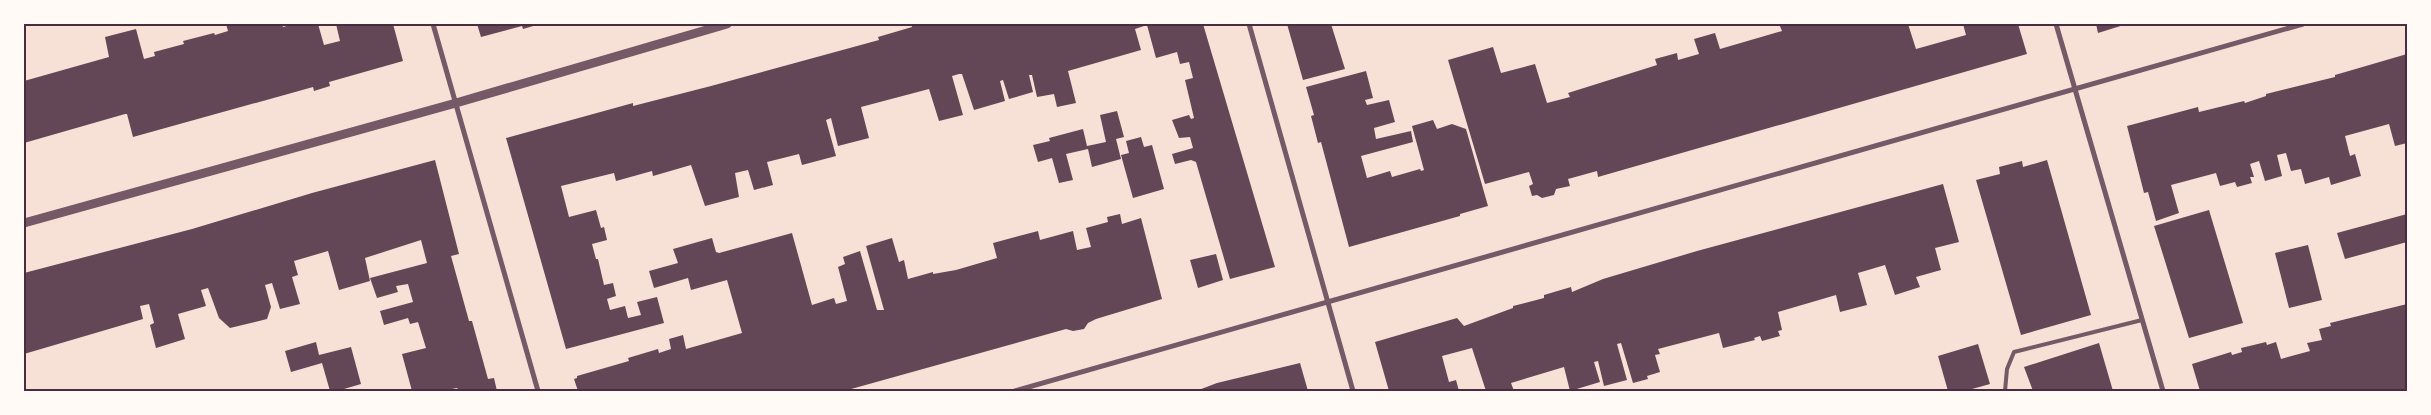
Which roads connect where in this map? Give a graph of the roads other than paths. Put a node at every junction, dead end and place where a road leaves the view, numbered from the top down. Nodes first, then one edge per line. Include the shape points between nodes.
1 (433, 24) edge
2 (728, 24) edge
3 (1249, 24) edge
4 (2056, 24) edge
5 (2303, 24) edge
6 (2075, 90) junction
7 (456, 103) junction
8 (24, 223) edge
9 (1328, 303) junction
10 (2142, 320) junction
11 (538, 391) edge
12 (1015, 391) edge
13 (1353, 391) edge
14 (2005, 391) edge
15 (2163, 391) edge

1 - 7 street
2 - 7 street
3 - 9 street
4 - 6 street
5 - 6 street
6 - 9 street
6 - 10 street
7 - 8 street
7 - 11 street
9 - 12 street
9 - 13 street
10 - 14 lane via 2014,352 2007,369
10 - 15 street

